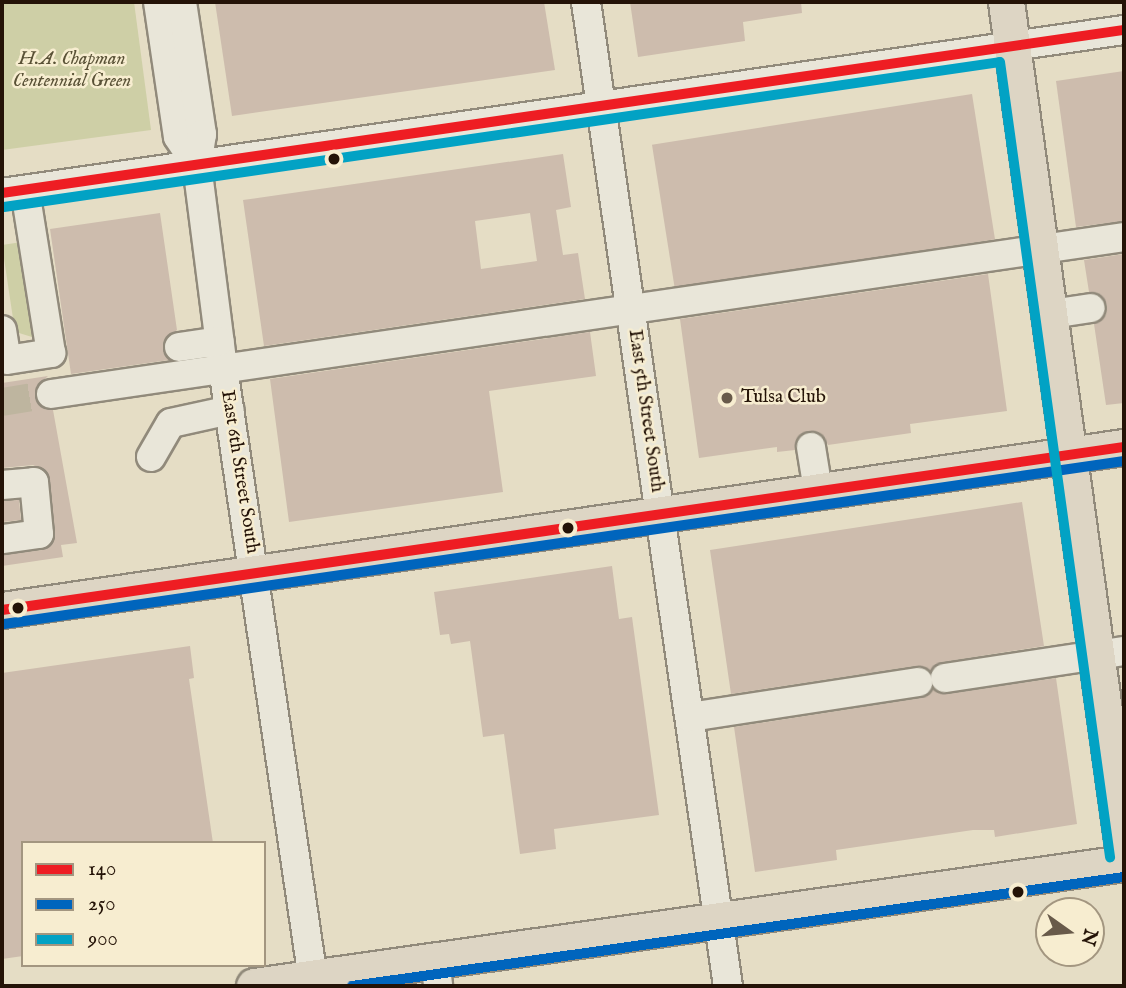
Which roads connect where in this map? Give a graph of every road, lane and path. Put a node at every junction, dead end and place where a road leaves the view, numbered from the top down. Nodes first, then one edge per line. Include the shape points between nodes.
1 (158, 2) edge
2 (182, 2) edge
3 (586, 2) edge
4 (1006, 2) edge
5 (1124, 30) edge
6 (1012, 46) junction
7 (602, 104) junction
8 (197, 165) junction
9 (13, 191) edge
10 (1124, 237) edge
11 (1042, 249) junction
12 (1091, 308) dead end
13 (631, 312) junction
14 (1051, 314) junction
15 (2, 330) edge
16 (179, 347) dead end
17 (221, 355) junction
18 (51, 394) tunnel mouth
19 (230, 410) junction
20 (811, 447) dead end
21 (1124, 447) edge
22 (1069, 455) junction
23 (151, 457) dead end
24 (2, 485) edge
25 (818, 491) junction
26 (660, 513) junction
27 (2, 539) edge
28 (254, 572) junction
29 (2, 610) edge
30 (1111, 653) edge
31 (945, 678) dead end
32 (918, 682) dead end
33 (690, 717) junction
34 (1124, 855) edge
35 (1124, 863) edge
36 (718, 919) junction
37 (437, 973) edge
38 (314, 982) edge
39 (254, 986) edge
40 (728, 986) edge

1 - 8 street, East 6th Street South via 178,137
2 - 8 street, East 6th Street South via 202,134
3 - 7 street, East 5th Street South
4 - 6 main road
5 - 6 street
6 - 7 street
6 - 11 main road
7 - 8 street
7 - 13 street, East 5th Street South
8 - 9 street
8 - 17 street, East 6th Street South
9 - 15 street via 51,353 7,360
10 - 11 street
11 - 13 street
11 - 14 main road
12 - 14 street
13 - 17 street
13 - 26 street, East 5th Street South
14 - 22 main road
16 - 17 street
17 - 18 street
17 - 19 street, East 6th Street South
19 - 23 street via 171,423
19 - 28 street, East 6th Street South
20 - 25 street
21 - 22 main road
22 - 25 main road
22 - 30 main road
24 - 27 street via 34,482 39,534
25 - 26 main road
26 - 28 main road
26 - 33 street, East 5th Street South
28 - 29 main road
28 - 38 street, East 6th Street South
30 - 31 street
30 - 34 main road
32 - 33 street
33 - 36 street, East 5th Street South
35 - 36 main road
36 - 37 main road
36 - 40 street, East 5th Street South
37 - 38 main road
38 - 39 main road

